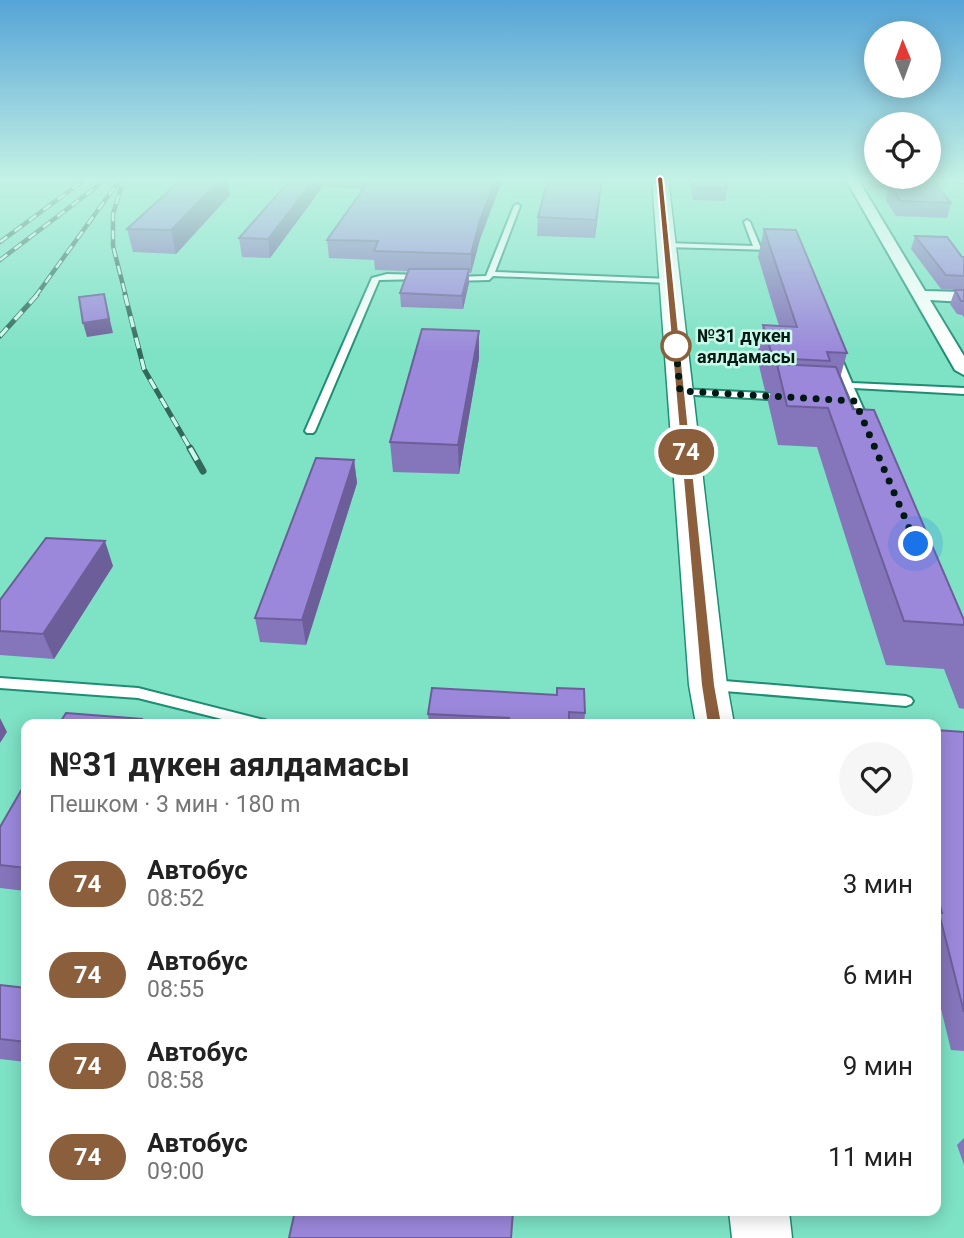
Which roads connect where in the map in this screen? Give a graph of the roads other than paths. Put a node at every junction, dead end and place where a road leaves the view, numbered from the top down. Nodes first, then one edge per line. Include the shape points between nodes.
1 (506, 236) edge
2 (665, 236) edge
3 (752, 236) edge
4 (885, 236) edge
5 (666, 245) junction
6 (757, 248) junction
7 (783, 249) edge
8 (491, 274) junction
9 (435, 278) edge
10 (447, 279) edge
11 (670, 281) junction
12 (920, 295) junction
13 (964, 297) edge
14 (832, 343) edge
15 (964, 370) edge
16 (848, 385) junction
17 (680, 391) junction
18 (964, 391) edge
19 (801, 398) edge
20 (842, 401) edge
21 (855, 401) junction
22 (310, 431) dead end
23 (871, 439) edge
24 (0, 683) edge
25 (708, 685) junction
26 (906, 701) dead end
27 (240, 719) edge
28 (714, 719) edge
29 (760, 1216) edge
30 (762, 1238) edge

1 - 8 lane
2 - 5 main road
3 - 6 lane
4 - 12 street
5 - 6 lane
5 - 11 main road
6 - 7 lane
8 - 10 lane via 489,278
8 - 11 lane
9 - 22 lane via 376,278
11 - 17 main road
12 - 13 street
12 - 15 street
14 - 16 lane
16 - 18 lane
16 - 21 lane
17 - 19 lane
17 - 25 main road
20 - 21 lane
21 - 23 lane
24 - 27 lane via 138,694
25 - 26 lane
25 - 28 main road
29 - 30 main road

